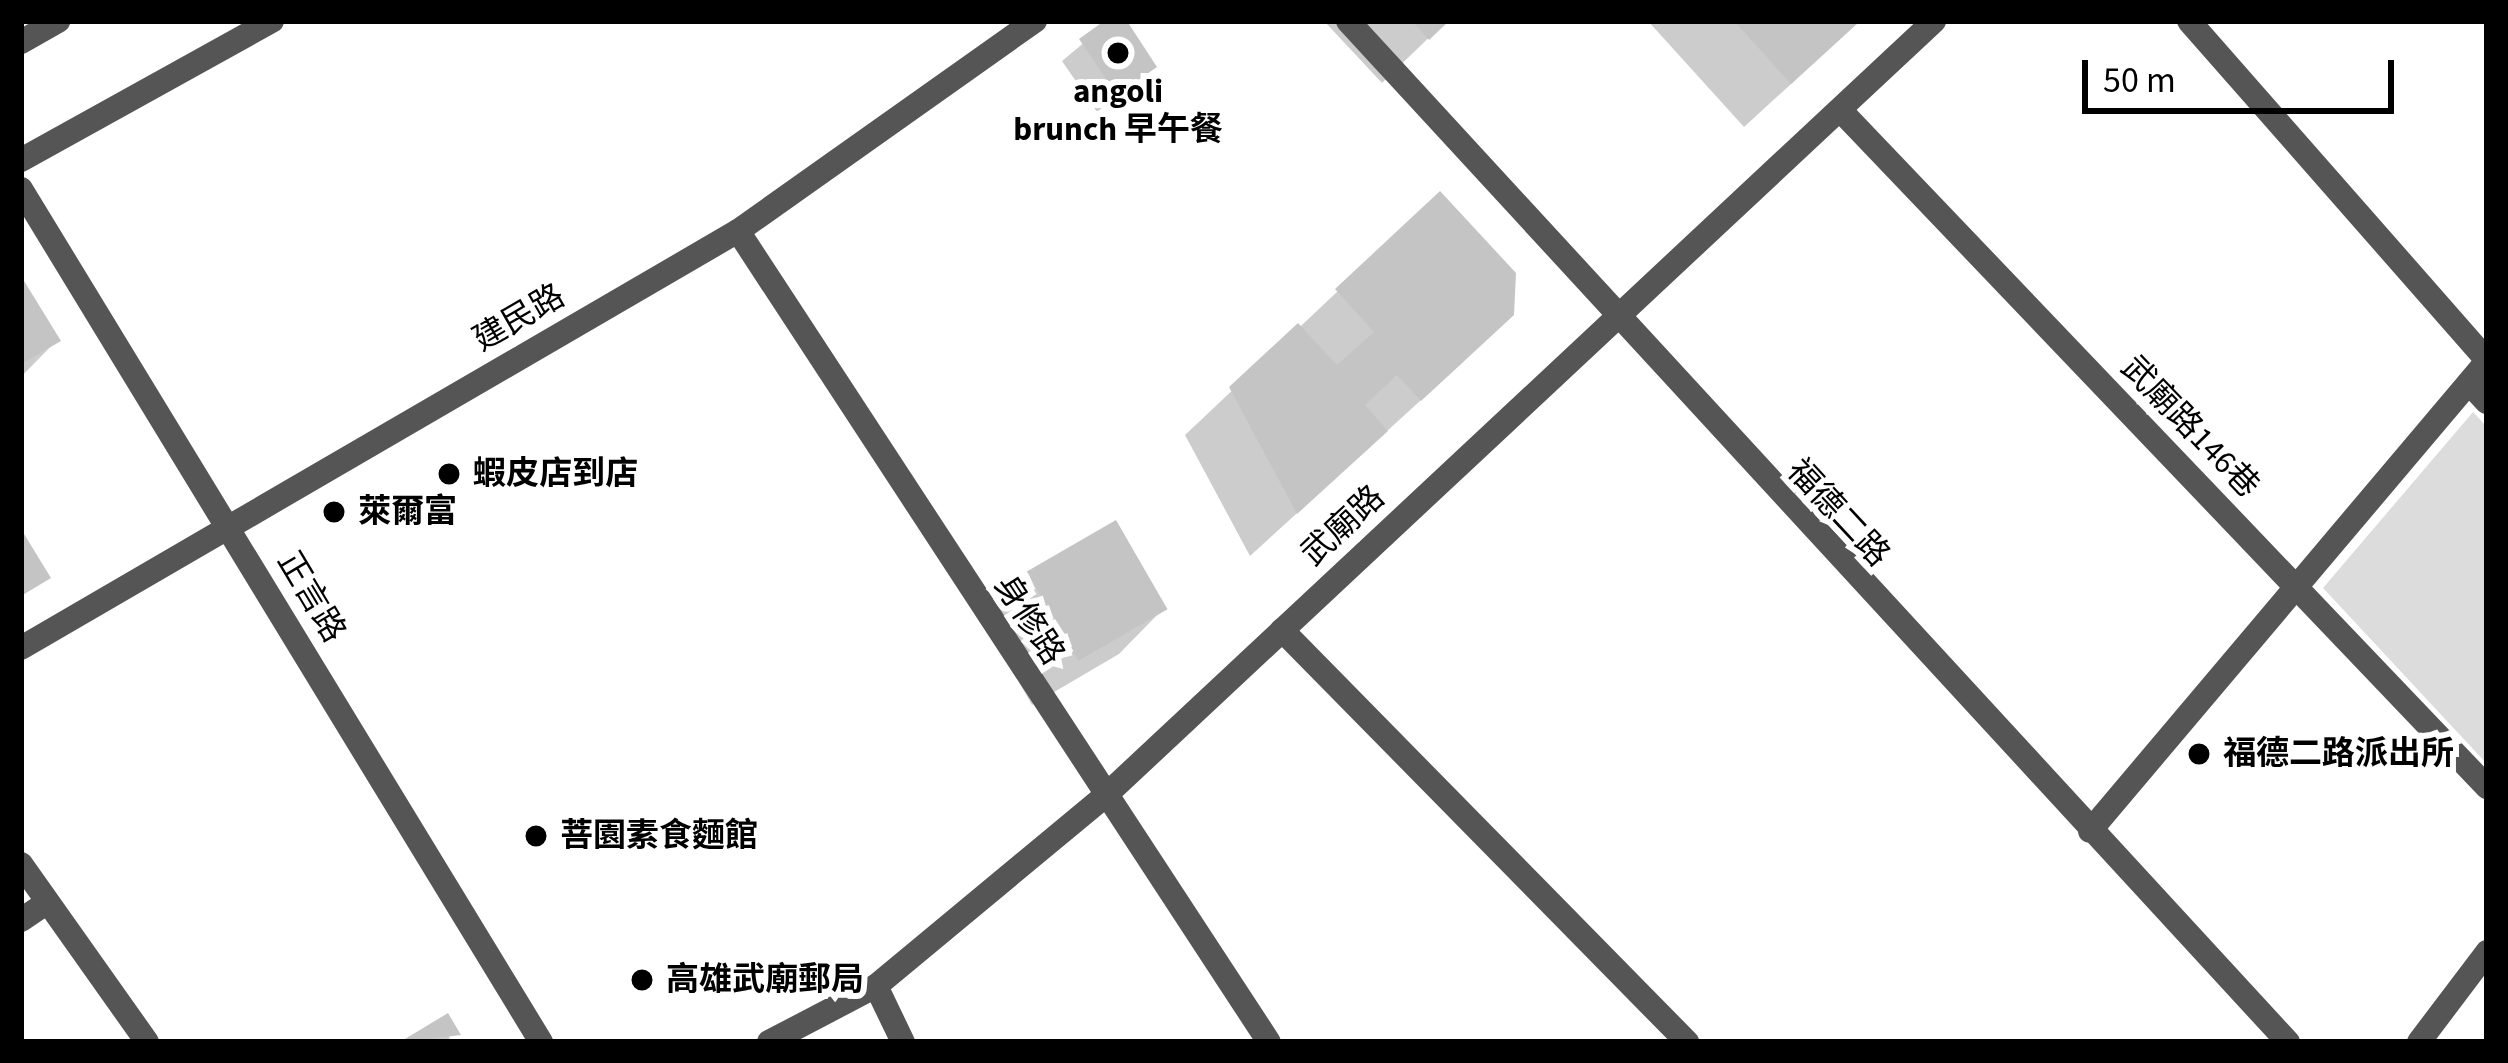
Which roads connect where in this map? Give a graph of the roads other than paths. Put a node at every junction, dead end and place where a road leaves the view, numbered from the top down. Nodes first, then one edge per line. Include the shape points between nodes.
1 (58, 21) edge
2 (272, 21) edge
3 (1035, 21) edge
4 (1348, 21) edge
5 (1934, 21) edge
6 (2189, 21) edge
7 (21, 42) edge
8 (1844, 114) junction
9 (21, 160) edge
10 (21, 189) edge
11 (738, 231) junction
12 (1612, 318) junction
13 (2487, 360) edge
14 (2469, 383) junction
15 (2487, 402) edge
16 (228, 524) junction
17 (2297, 587) junction
18 (1282, 630) junction
19 (21, 648) edge
20 (2487, 787) edge
21 (1105, 796) junction
22 (2090, 831) junction
23 (21, 864) edge
24 (48, 902) junction
25 (21, 920) edge
26 (2487, 952) edge
27 (876, 986) junction
28 (147, 1042) edge
29 (541, 1042) edge
30 (769, 1042) edge
31 (903, 1042) edge
32 (1269, 1042) edge
33 (1687, 1042) edge
34 (2288, 1042) edge
35 (2419, 1042) edge

1 - 7 street
2 - 9 street
3 - 11 street, 建民路
4 - 12 street, 福德二路
5 - 8 street, 武廟路
6 - 13 street
8 - 12 street, 武廟路
8 - 17 street, 武廟路146巷
10 - 16 street, 正言路
11 - 16 street, 建民路
11 - 21 street, 身修路
12 - 18 street, 武廟路
12 - 22 street, 福德二路
13 - 14 street
14 - 15 street
14 - 17 street
16 - 19 street, 建民路
16 - 29 street, 正言路
17 - 20 street, 武廟路146巷
17 - 22 street
18 - 21 street, 武廟路
18 - 33 street
21 - 27 street, 武廟路
21 - 32 street, 身修路
22 - 34 street, 福德二路
23 - 24 street
24 - 25 street
24 - 28 street
26 - 35 street
27 - 30 street, 武廟路
27 - 31 street

